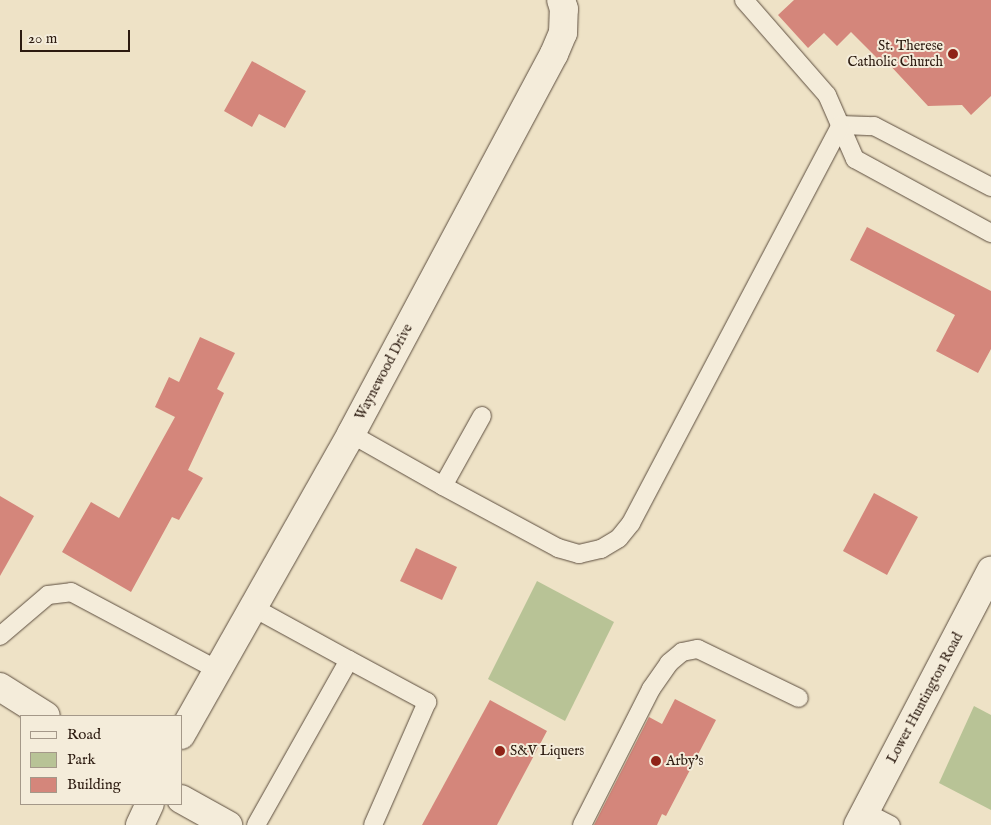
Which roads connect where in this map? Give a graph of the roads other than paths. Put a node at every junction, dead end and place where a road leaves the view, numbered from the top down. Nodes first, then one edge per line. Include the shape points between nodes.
1 (561, 0) edge
2 (744, 0) edge
3 (841, 125) junction
4 (991, 187) edge
5 (991, 233) edge
6 (482, 416) dead end
7 (351, 434) junction
8 (443, 486) junction
9 (991, 571) edge
10 (254, 608) junction
11 (0, 636) edge
12 (349, 660) junction
13 (218, 670) junction
14 (0, 687) edge
15 (799, 698) dead end
16 (44, 715) edge
17 (182, 733) edge
18 (182, 800) edge
19 (150, 805) edge
20 (862, 818) edge
21 (140, 825) edge
22 (228, 825) edge
23 (256, 825) edge
24 (373, 825) edge
25 (582, 825) edge
26 (891, 825) edge

1 - 7 street, Waynewood Drive via 563,33 554,54
2 - 3 lane via 827,95
3 - 4 lane via 874,126
3 - 5 lane via 855,159
3 - 8 lane via 631,523 619,538 601,549 578,554 558,548
6 - 8 lane
7 - 8 lane
7 - 10 street, Waynewood Drive
9 - 20 street, Lower Huntington Road
10 - 12 lane
10 - 13 street, Waynewood Drive
11 - 13 lane via 48,594 72,592
12 - 23 lane
12 - 24 lane via 427,702
13 - 17 street, Waynewood Drive
14 - 16 street
15 - 25 lane via 698,649 682,652 669,663 651,689
18 - 22 street
19 - 21 street
20 - 26 lane

